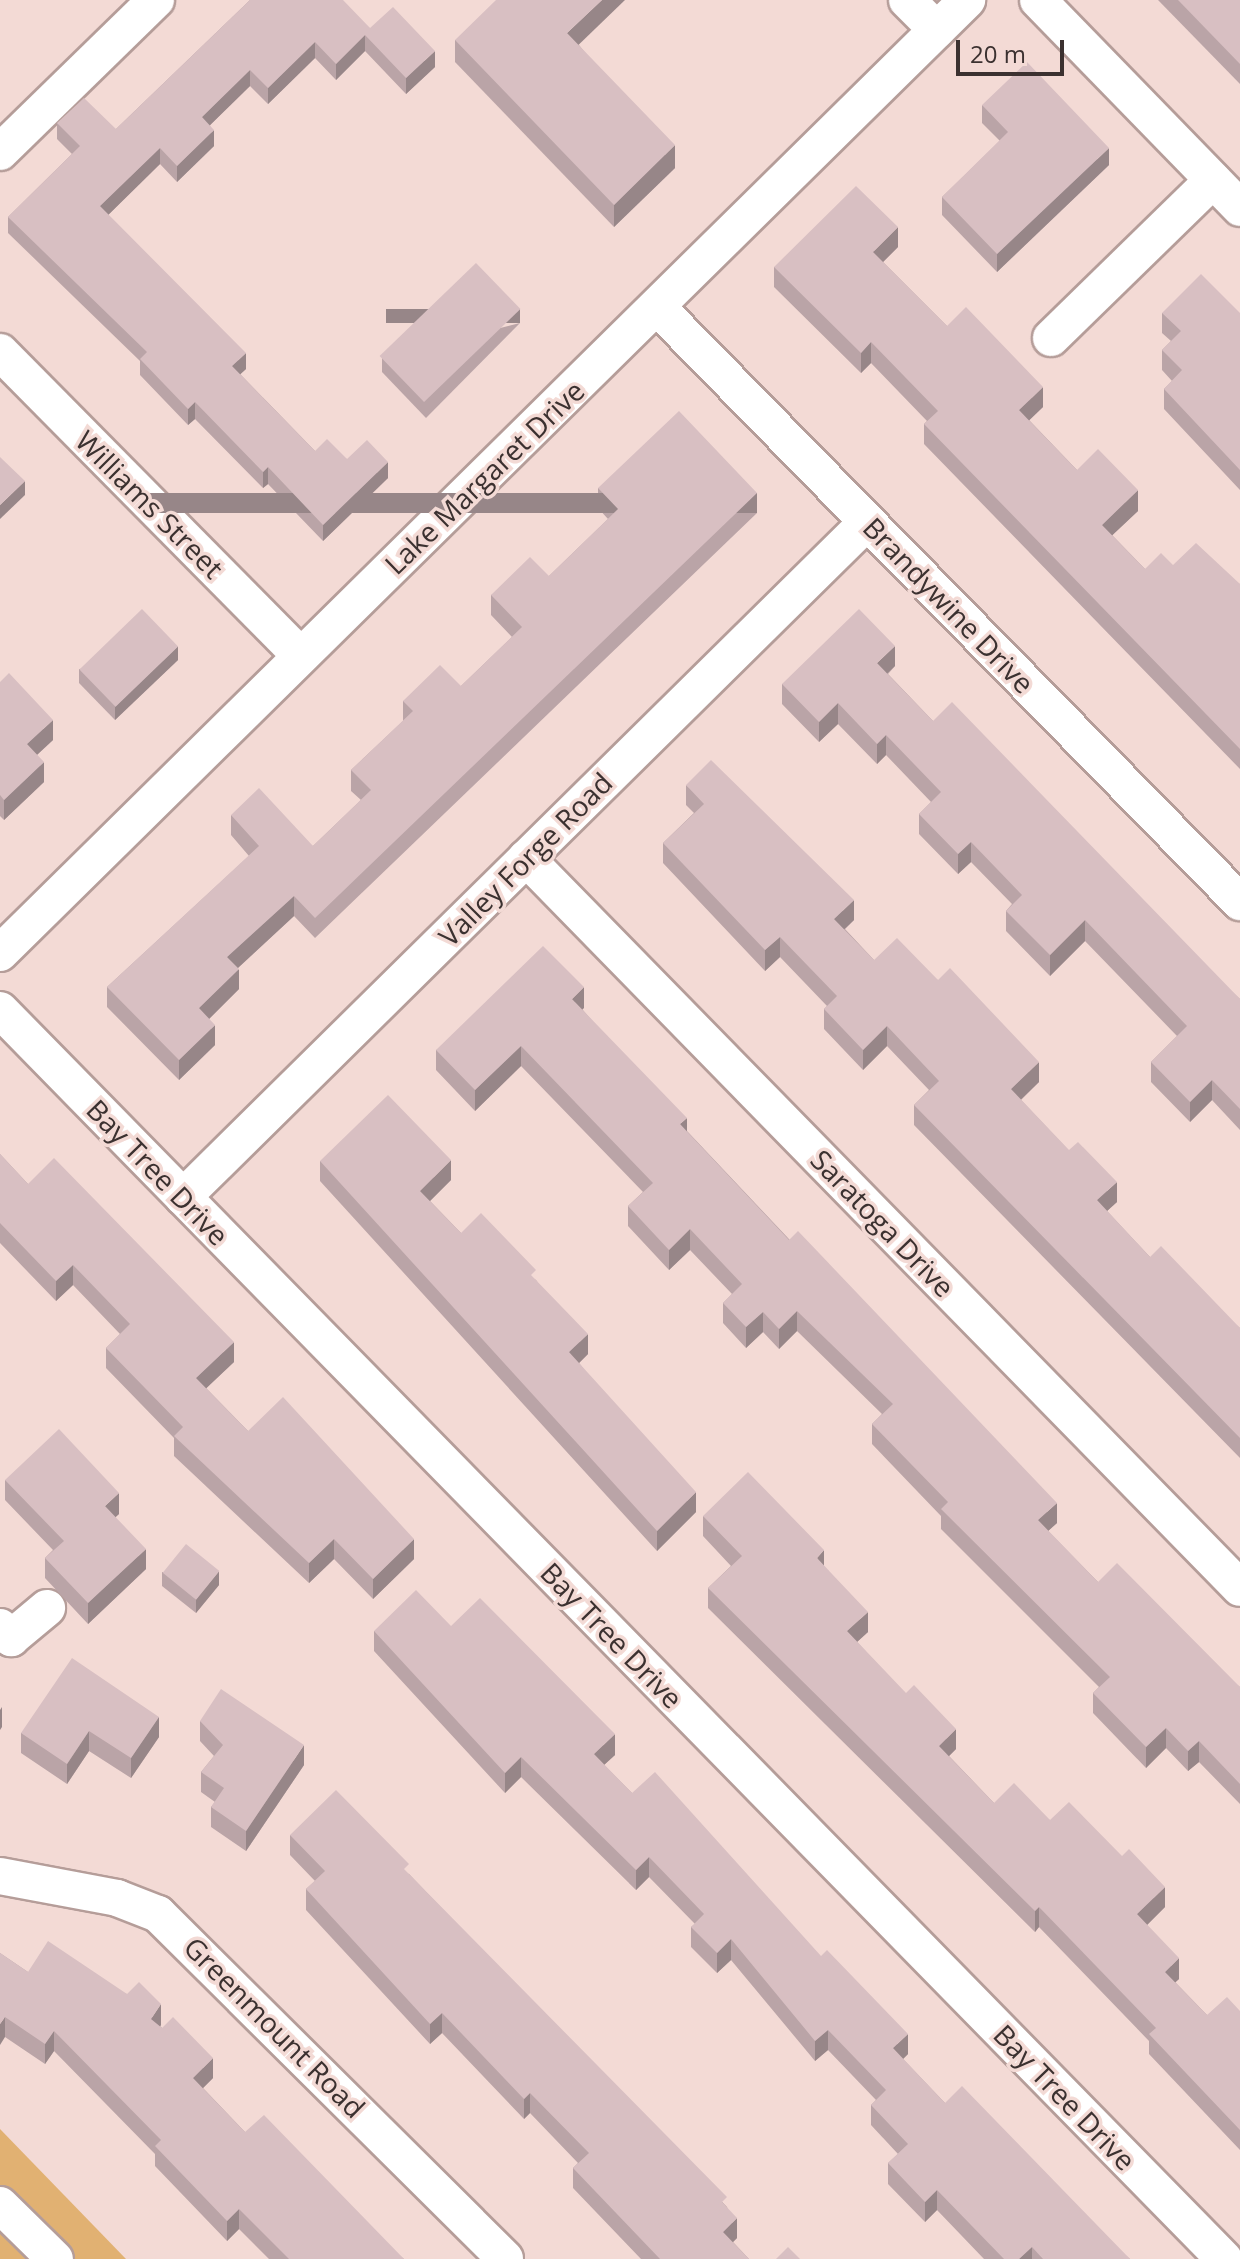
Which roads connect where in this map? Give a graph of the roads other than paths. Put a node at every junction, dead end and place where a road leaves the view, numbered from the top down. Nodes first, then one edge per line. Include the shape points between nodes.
1 (156, 0) edge
2 (907, 0) edge
3 (967, 0) edge
4 (1038, 0) edge
5 (937, 30) junction
6 (0, 152) edge
7 (1213, 180) junction
8 (1240, 208) edge
9 (658, 308) junction
10 (1051, 338) dead end
11 (0, 352) edge
12 (867, 522) junction
13 (300, 655) junction
14 (526, 858) junction
15 (1240, 902) edge
16 (0, 953) edge
17 (0, 1010) edge
18 (183, 1197) junction
19 (1240, 1588) edge
20 (47, 1608) dead end
21 (0, 1627) edge
22 (0, 1876) edge
23 (0, 2205) edge
24 (55, 2259) edge
25 (505, 2259) edge
26 (1224, 2259) edge

1 - 6 street
2 - 5 street
3 - 5 street, Lake Margaret Drive
4 - 7 street
5 - 9 street, Lake Margaret Drive
7 - 8 street
7 - 10 street
9 - 12 street, Brandywine Drive
9 - 13 street, Lake Margaret Drive
11 - 13 street, Williams Street
12 - 14 street, Valley Forge Road
12 - 15 street, Brandywine Drive
13 - 16 street, Lake Margaret Drive
14 - 18 street, Valley Forge Road
14 - 19 street, Saratoga Drive
17 - 18 street, Bay Tree Drive
18 - 26 street, Bay Tree Drive
20 - 21 street via 11,1638
22 - 25 street, Greenmount Road via 117,1898 158,1914
23 - 24 street

